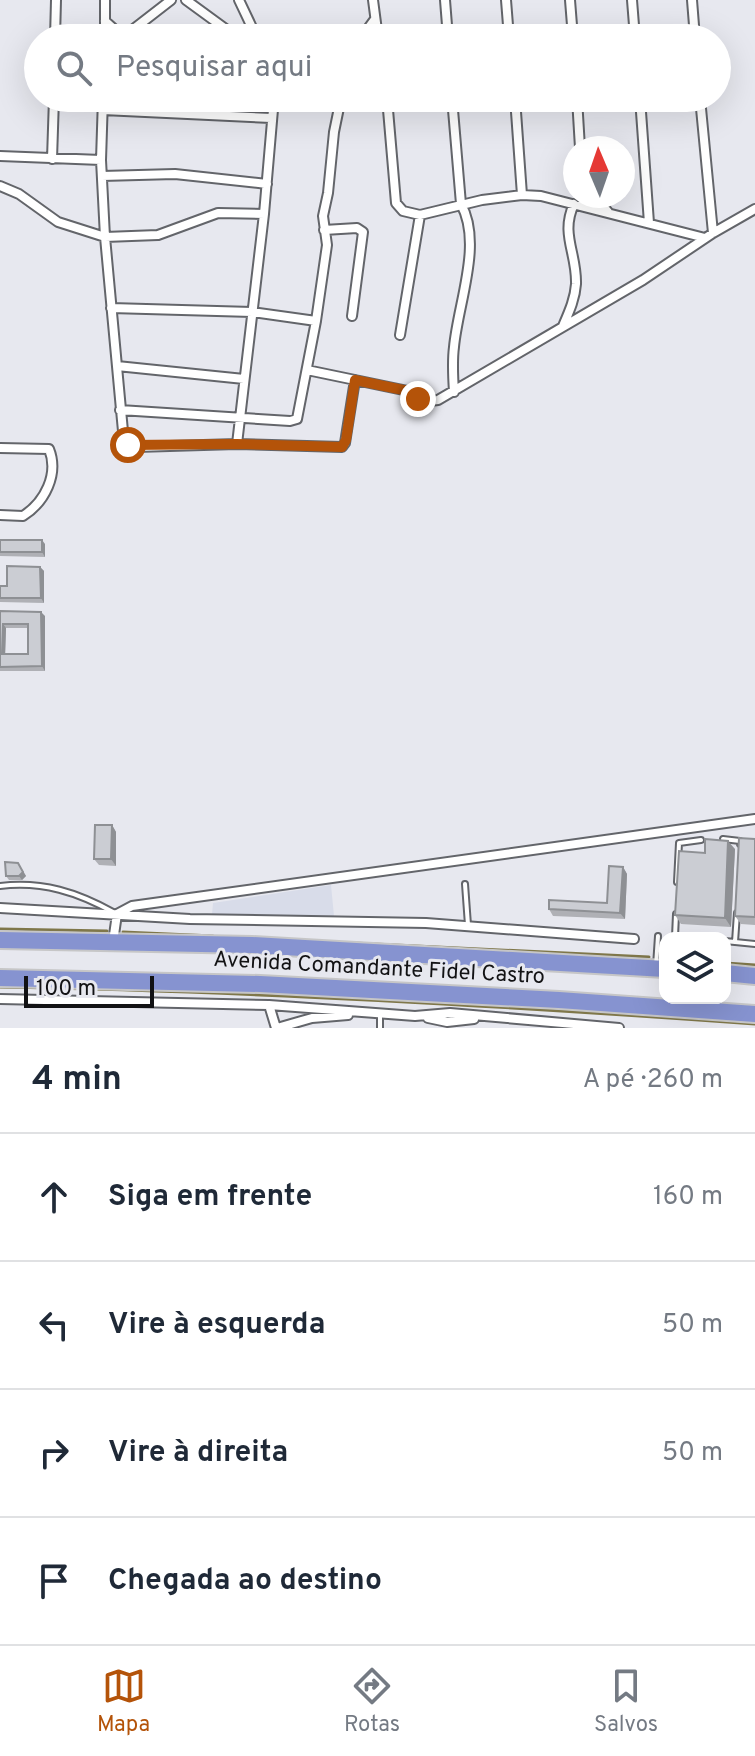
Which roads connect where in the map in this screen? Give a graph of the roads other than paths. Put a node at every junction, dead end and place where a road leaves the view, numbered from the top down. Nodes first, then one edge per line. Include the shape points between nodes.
1 (56, 0) edge
2 (105, 0) edge
3 (171, 0) edge
4 (186, 0) edge
5 (239, 0) edge
6 (373, 0) edge
7 (445, 0) edge
8 (506, 0) edge
9 (570, 0) edge
10 (632, 0) edge
11 (692, 0) edge
12 (375, 19) junction
13 (105, 21) joint
14 (55, 24) edge
15 (108, 24) edge
16 (141, 24) edge
17 (219, 24) edge
18 (250, 24) edge
19 (371, 24) edge
20 (376, 24) edge
21 (447, 24) edge
22 (508, 24) edge
23 (572, 24) edge
24 (634, 24) edge
25 (694, 24) edge
26 (54, 112) edge
27 (103, 112) edge
28 (145, 112) edge
29 (272, 112) edge
30 (338, 112) edge
31 (388, 112) edge
32 (453, 112) edge
33 (516, 112) edge
34 (578, 112) edge
35 (641, 112) edge
36 (701, 112) edge
37 (271, 118) junction
38 (579, 136) edge
39 (0, 156) edge
40 (52, 159) junction
41 (101, 160) junction
42 (102, 176) junction
43 (267, 184) junction
44 (0, 186) edge
45 (522, 195) junction
46 (563, 202) edge
47 (461, 204) junction
48 (573, 208) edge
49 (588, 208) edge
50 (605, 208) edge
51 (755, 209) edge
52 (609, 213) junction
53 (264, 214) junction
54 (420, 215) junction
55 (649, 223) junction
56 (324, 230) junction
57 (709, 236) junction
58 (105, 237) junction
59 (111, 308) junction
60 (252, 312) junction
61 (352, 316) dead end
62 (316, 321) junction
63 (563, 327) junction
64 (400, 335) dead end
65 (117, 366) junction
66 (307, 370) junction
67 (244, 379) junction
68 (355, 380) junction
69 (454, 392) junction
70 (120, 410) junction
71 (239, 416) junction
72 (237, 444) junction
73 (0, 448) edge
74 (0, 515) edge
75 (755, 819) edge
76 (723, 839) edge
77 (701, 840) edge
78 (740, 855) edge
79 (465, 884) dead end
80 (0, 886) edge
81 (677, 890) edge
82 (738, 899) edge
83 (676, 906) edge
84 (0, 908) edge
85 (117, 914) junction
86 (468, 925) junction
87 (675, 932) edge
88 (658, 936) dead end
89 (634, 939) dead end
90 (0, 940) edge
91 (113, 942) junction
92 (731, 942) edge
93 (735, 942) junction
94 (755, 944) edge
95 (659, 947) edge
96 (659, 969) edge
97 (731, 974) edge
98 (755, 976) edge
99 (0, 978) edge
100 (0, 999) edge
101 (269, 1005) junction
102 (380, 1013) junction
103 (755, 1014) edge
104 (276, 1028) edge
105 (380, 1028) edge
106 (609, 1028) edge
107 (619, 1028) edge

1 - 14 street
2 - 13 street
3 - 16 street
4 - 17 street
5 - 18 street
6 - 12 street
7 - 21 street
8 - 22 street
9 - 23 street
10 - 24 street
11 - 25 street
12 - 19 street
12 - 20 street
13 - 15 street
26 - 40 street
27 - 41 street
28 - 37 street
29 - 37 street
30 - 56 street
31 - 54 street via 396,203 403,211
32 - 47 street
33 - 45 street
34 - 38 street
35 - 55 street
36 - 57 street
37 - 43 street
39 - 40 street
40 - 41 street
41 - 42 street
42 - 43 street via 175,174
42 - 58 street
43 - 53 street
44 - 58 street via 58,222
45 - 46 street
45 - 47 street
47 - 54 street
47 - 69 street via 471,236 454,345
48 - 63 street via 567,223 576,287
49 - 52 street
50 - 52 street
51 - 57 street
52 - 55 street
53 - 58 street via 218,213 158,235
53 - 60 street
54 - 64 street
55 - 57 street
56 - 61 street via 363,232
56 - 62 street via 327,245
57 - 63 street
58 - 59 street
59 - 60 street
59 - 65 street
60 - 62 street
60 - 67 street
62 - 66 street
63 - 69 street
65 - 67 street
65 - 70 street
66 - 68 street
66 - 71 street via 297,419
67 - 71 street
68 - 69 street via 408,391 427,403
68 - 72 street via 342,447
70 - 71 street
70 - 72 street via 122,438 131,447
71 - 72 street
73 - 74 street via 49,449 52,457 48,488 37,504 23,516
75 - 85 street via 132,906
76 - 78 lane via 740,841
77 - 81 lane via 679,843
79 - 86 lane
80 - 85 lane via 60,887
82 - 93 lane
83 - 87 lane
84 - 85 street
85 - 86 street
85 - 91 street
86 - 89 street
88 - 95 lane
90 - 91 highway, Avenida Comandante Fidel Castro
91 - 96 highway, Avenida Comandante Fidel Castro
92 - 93 lane
93 - 94 lane
97 - 98 highway
99 - 103 highway, Avenida Comandante Fidel Castro via 291,986
100 - 101 street
101 - 102 street
101 - 104 street
102 - 104 street via 312,1018
102 - 105 lane
102 - 106 street via 447,1022 491,1018
106 - 107 street

